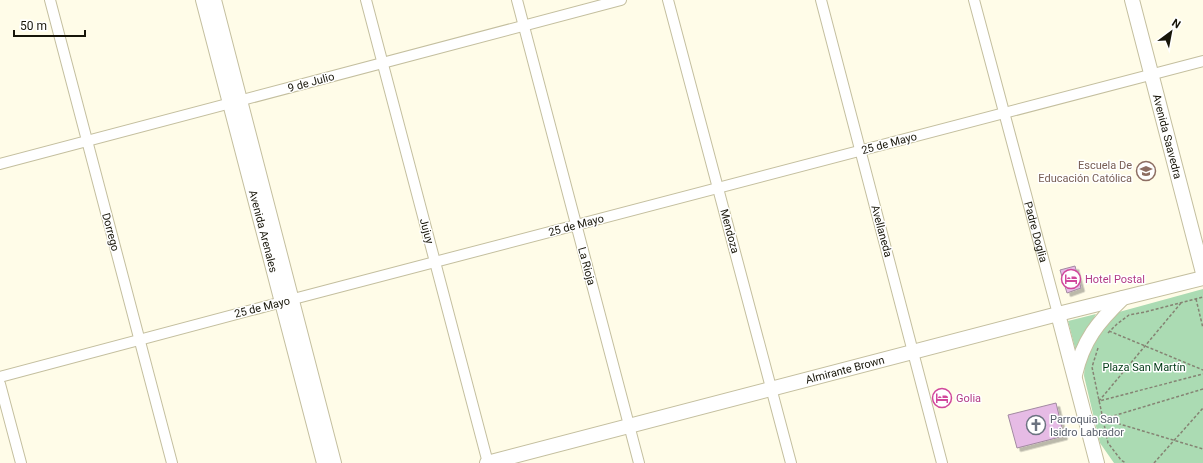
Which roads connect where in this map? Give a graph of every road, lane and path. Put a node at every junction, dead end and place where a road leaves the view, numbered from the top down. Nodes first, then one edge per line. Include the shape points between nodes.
1 (50, 0) edge
2 (203, 0) edge
3 (214, 0) edge
4 (366, 0) edge
5 (517, 0) edge
6 (621, 0) edge
7 (668, 0) edge
8 (821, 0) edge
9 (974, 0) edge
10 (1132, 0) edge
11 (524, 26) junction
12 (1203, 61) edge
13 (383, 63) junction
14 (1152, 75) junction
15 (235, 102) junction
16 (1004, 113) junction
17 (87, 141) junction
18 (861, 151) junction
19 (0, 164) edge
20 (718, 188) junction
21 (576, 225) junction
22 (435, 262) junction
23 (1203, 273) edge
24 (1203, 278) edge
25 (1203, 297) edge
26 (1124, 298) junction
27 (1196, 299) junction
28 (287, 301) junction
29 (1181, 303) junction
30 (1058, 314) junction
31 (1203, 328) edge
32 (1110, 331) junction
33 (1107, 334) dead end
34 (140, 340) junction
35 (1145, 346) junction
36 (1098, 348) dead end
37 (913, 352) junction
38 (1203, 370) edge
39 (1203, 374) edge
40 (1074, 376) junction
41 (0, 377) edge
42 (0, 384) edge
43 (772, 389) junction
44 (1203, 389) edge
45 (1099, 401) junction
46 (1203, 408) edge
47 (1103, 418) junction
48 (629, 426) junction
49 (1174, 440) junction
50 (1203, 449) edge
51 (1096, 457) edge
52 (21, 463) edge
53 (172, 463) edge
54 (324, 463) edge
55 (334, 463) edge
56 (488, 463) edge
57 (639, 463) edge
58 (792, 463) edge
59 (942, 463) edge
60 (1106, 463) edge
61 (1126, 463) edge
62 (1154, 463) edge

1 - 17 street, Dorrego
2 - 15 street, Avenida Arenales
3 - 15 street, Avenida Arenales
4 - 13 street, Jujuy
5 - 11 street, La Rioja
6 - 11 street, 9 de Julio
7 - 20 street, Mendoza
8 - 18 street, Avellaneda
9 - 16 street, Padre Doglia
10 - 14 street, Avenida Saavedra
11 - 13 street, 9 de Julio
11 - 21 street, La Rioja
12 - 14 street, 25 de Mayo
13 - 15 street, 9 de Julio
13 - 22 street, Jujuy
14 - 16 street, 25 de Mayo
14 - 23 street, Avenida Saavedra
15 - 17 street, 9 de Julio
15 - 28 street, Avenida Arenales
16 - 18 street, 25 de Mayo
16 - 30 street, Padre Doglia
17 - 19 street, 9 de Julio
17 - 34 street, Dorrego
18 - 20 street, 25 de Mayo
18 - 37 street, Avellaneda
20 - 21 street, 25 de Mayo
20 - 43 street, Mendoza
21 - 22 street, 25 de Mayo
21 - 48 street, La Rioja
22 - 28 street, 25 de Mayo
22 - 56 street, Jujuy
24 - 26 street, Almirante Brown
25 - 27 path
26 - 30 street, Almirante Brown
26 - 40 street via 1106,314 1092,332 1078,360
27 - 29 path
27 - 31 path
28 - 34 street, 25 de Mayo
28 - 54 street, Avenida Arenales
28 - 55 street, Avenida Arenales
29 - 32 path via 1129,315
29 - 35 path
30 - 37 street, Almirante Brown
30 - 40 street, Padre Doglia
32 - 33 path
32 - 35 path
34 - 41 street, 25 de Mayo
34 - 53 street, Dorrego
35 - 38 path
35 - 45 path
36 - 45 path via 1092,367
37 - 43 street, Almirante Brown
37 - 59 street, Avellaneda
39 - 45 path
40 - 51 street, Padre Doglia
42 - 52 street
43 - 48 street, Almirante Brown
43 - 58 street, Mendoza
44 - 47 path
45 - 47 path
46 - 49 path
47 - 49 path
47 - 61 path via 1108,443
48 - 56 street, Almirante Brown
48 - 57 street, La Rioja
49 - 50 path
49 - 62 path
51 - 60 street

